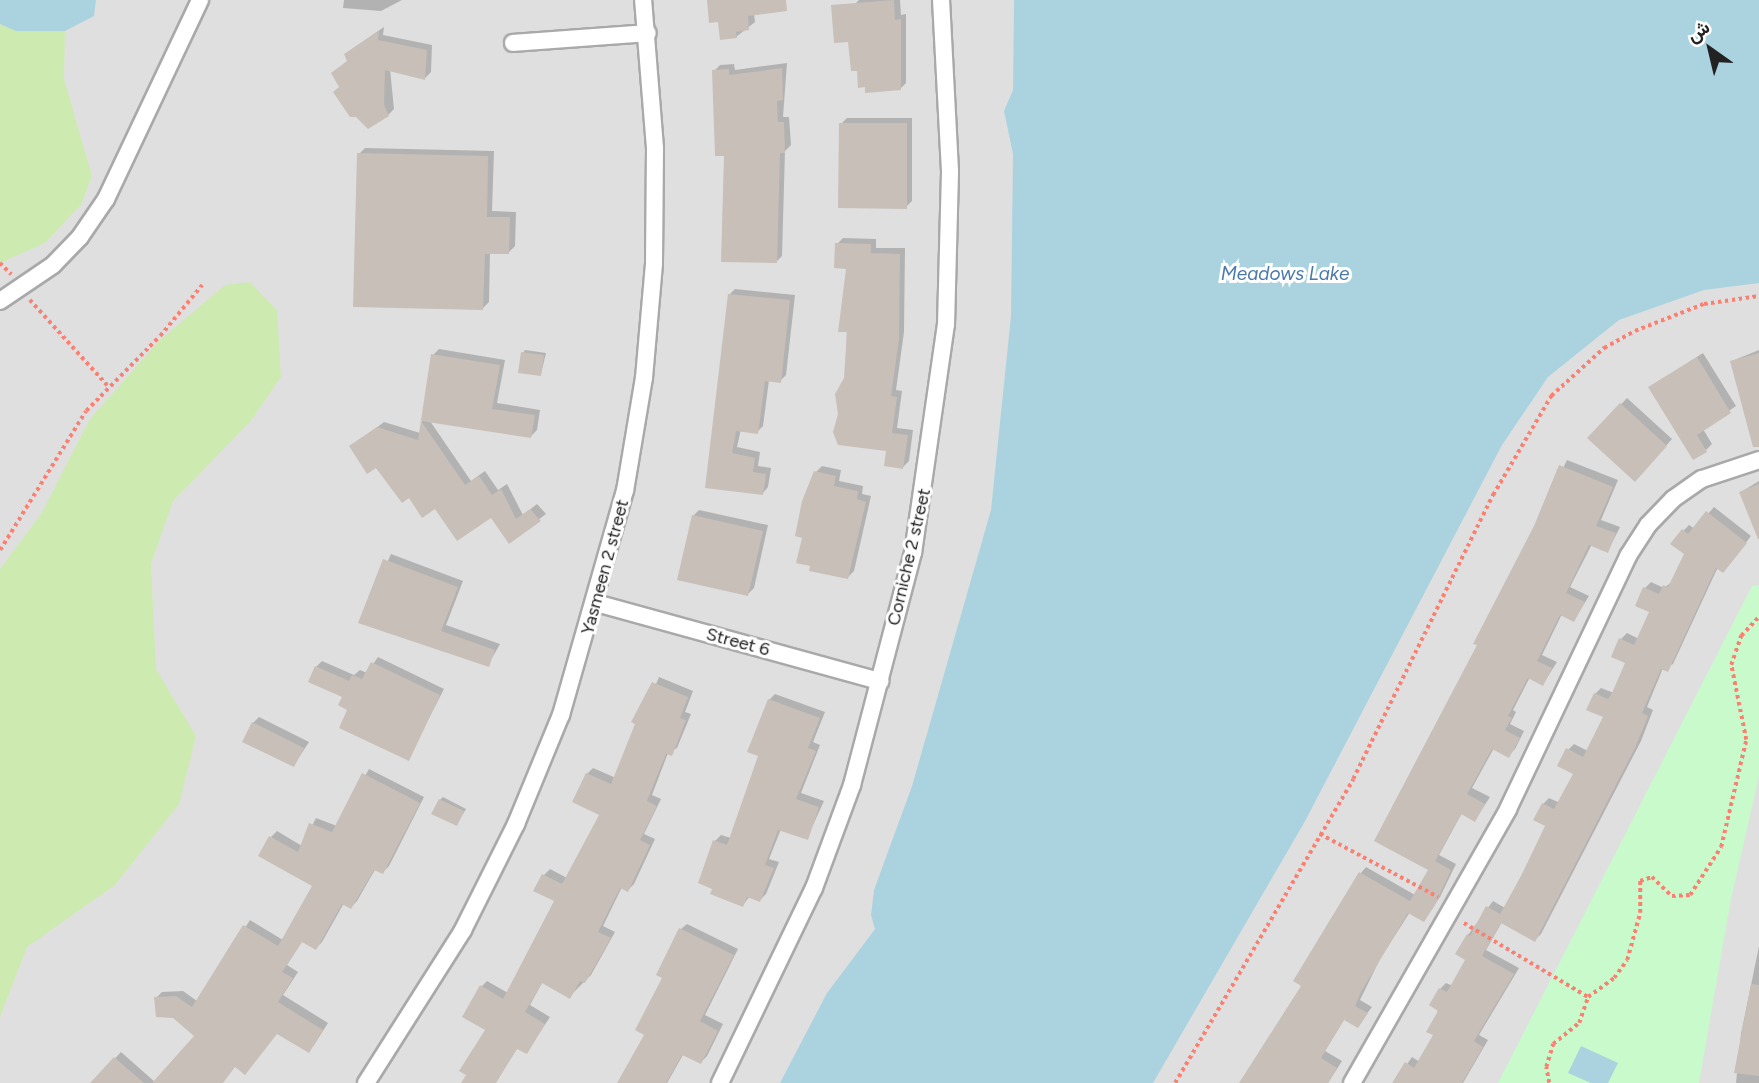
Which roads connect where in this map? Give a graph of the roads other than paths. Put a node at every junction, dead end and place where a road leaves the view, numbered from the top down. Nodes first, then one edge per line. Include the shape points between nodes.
1 (200, 0) edge
2 (643, 0) edge
3 (941, 0) edge
4 (648, 33) junction
5 (513, 43) dead end
6 (0, 302) edge
7 (1759, 460) edge
8 (596, 603) junction
9 (880, 681) junction
10 (366, 1083) edge
11 (720, 1083) edge
12 (1352, 1083) edge

1 - 6 street via 106,199 80,237 22,289
2 - 4 street, Yasmeen 2 street
3 - 9 street, Corniche 2 street via 950,171 946,324 925,490
4 - 5 street
4 - 8 street, Yasmeen 2 street via 654,225 644,378 625,491
7 - 12 street via 1702,479 1673,499 1648,525 1453,911
8 - 9 street, Street 6
8 - 10 street, Yasmeen 2 street via 561,715 516,824 463,930
9 - 11 street, Corniche 2 street via 852,785 814,888

